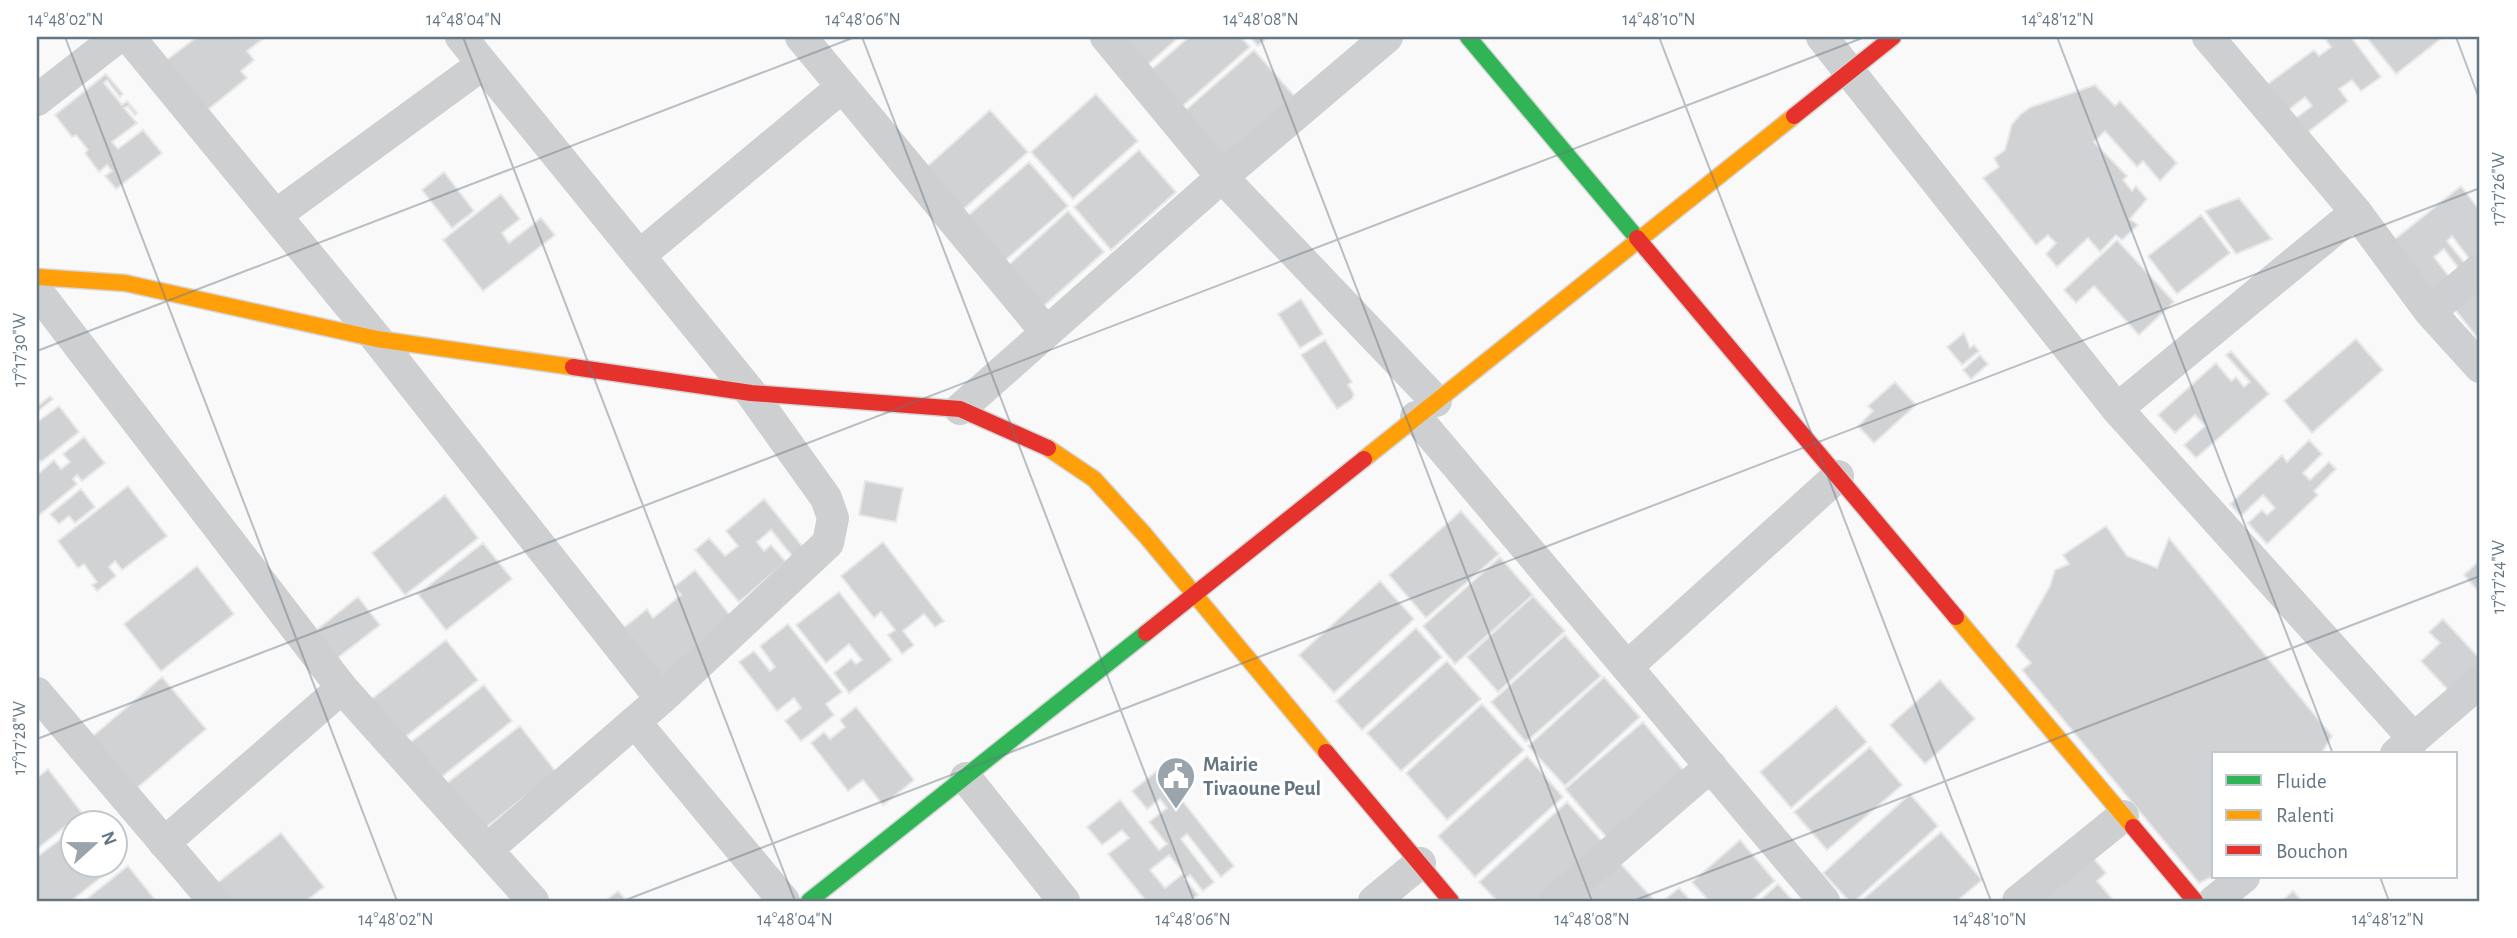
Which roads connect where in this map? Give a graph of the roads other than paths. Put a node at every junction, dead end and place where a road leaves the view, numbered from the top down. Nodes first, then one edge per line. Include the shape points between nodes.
1 (118, 37) edge
2 (129, 37) edge
3 (461, 37) edge
4 (801, 37) edge
5 (1107, 37) edge
6 (1387, 37) edge
7 (1468, 37) edge
8 (1822, 37) edge
9 (1893, 37) edge
10 (2208, 37) edge
11 (483, 64) junction
12 (1851, 71) junction
13 (842, 87) junction
14 (37, 100) edge
15 (1222, 177) junction
16 (2356, 212) junction
17 (276, 215) junction
18 (1638, 239) junction
19 (639, 256) junction
20 (2480, 269) edge
21 (37, 277) edge
22 (37, 291) edge
23 (2430, 312) junction
24 (1046, 332) junction
25 (377, 339) junction
26 (2480, 367) edge
27 (751, 393) junction
28 (960, 409) junction
29 (1426, 409) junction
30 (2117, 409) junction
31 (1838, 476) junction
32 (1194, 594) junction
33 (1627, 667) junction
34 (2480, 682) edge
35 (342, 688) junction
36 (37, 693) edge
37 (661, 699) junction
38 (635, 722) junction
39 (2405, 747) edge
40 (1711, 766) junction
41 (966, 778) junction
42 (2123, 816) junction
43 (164, 843) junction
44 (488, 849) junction
45 (1420, 863) junction
46 (2243, 878) edge
47 (214, 901) edge
48 (533, 901) edge
49 (784, 901) edge
50 (809, 901) edge
51 (1064, 901) edge
52 (1374, 901) edge
53 (1451, 901) edge
54 (1555, 901) edge
55 (1824, 901) edge
56 (2018, 901) edge
57 (2194, 901) edge
58 (2214, 901) edge

1 - 14 street
2 - 17 street
3 - 11 street
4 - 13 street
5 - 15 street
6 - 15 street
7 - 18 street
8 - 12 street
9 - 12 street
10 - 16 street
11 - 17 street
11 - 19 street
12 - 18 street
12 - 30 street
13 - 19 street
13 - 24 street
15 - 24 street
15 - 29 street
16 - 23 street
16 - 30 street
17 - 25 street
18 - 29 street
18 - 31 street
19 - 27 street
20 - 23 street
21 - 25 street via 125,282
22 - 35 street
23 - 26 street
24 - 28 street
25 - 27 street
25 - 37 street
27 - 28 street
27 - 37 street via 826,498 833,518 828,543
28 - 32 street via 1060,453 1094,479
29 - 32 street
29 - 33 street
30 - 39 street
31 - 33 street
31 - 42 street
32 - 41 street
32 - 45 street
33 - 40 street
34 - 39 street
35 - 43 street
35 - 44 street
36 - 43 street
37 - 38 street
38 - 44 street
38 - 49 street
40 - 54 street
40 - 55 street
41 - 50 street
41 - 51 street
42 - 56 street
42 - 57 street
43 - 47 street
44 - 48 street
45 - 52 street
45 - 53 street
46 - 58 street

